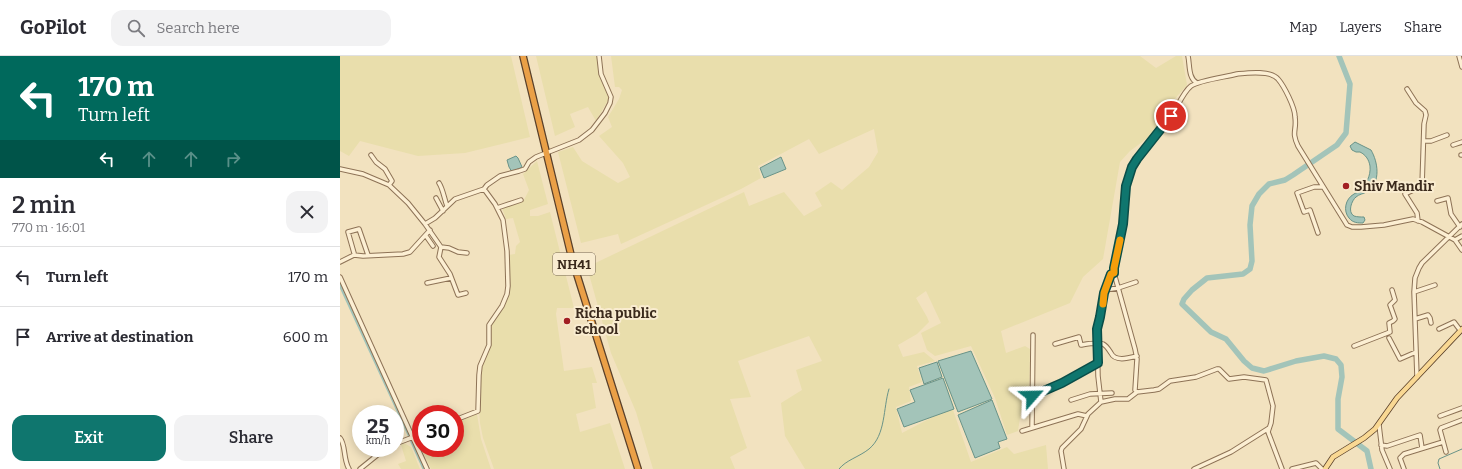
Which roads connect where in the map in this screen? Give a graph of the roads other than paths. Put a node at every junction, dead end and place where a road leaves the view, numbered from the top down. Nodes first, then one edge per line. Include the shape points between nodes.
1 (523, 56) edge
2 (599, 56) edge
3 (1188, 56) edge
4 (1460, 56) edge
5 (1462, 67) edge
6 (1197, 83) junction
7 (1407, 89) dead end
8 (1447, 135) dead end
9 (1424, 141) junction
10 (1462, 142) edge
11 (1453, 145) dead end
12 (547, 153) junction
13 (371, 155) dead end
14 (340, 169) edge
15 (439, 183) dead end
16 (390, 185) junction
17 (1323, 187) junction
18 (484, 189) junction
19 (436, 198) dead end
20 (521, 200) dead end
21 (1437, 201) dead end
22 (447, 206) junction
23 (497, 208) junction
24 (443, 211) junction
25 (1418, 221) junction
26 (425, 224) junction
27 (1461, 225) edge
28 (430, 230) junction
29 (1318, 233) dead end
30 (426, 236) junction
31 (1462, 236) edge
32 (1450, 237) junction
33 (1455, 240) junction
34 (433, 246) dead end
35 (441, 247) junction
36 (1462, 250) edge
37 (354, 253) dead end
38 (467, 253) dead end
39 (368, 255) junction
40 (340, 262) edge
41 (1114, 273) junction
42 (340, 277) edge
43 (451, 278) junction
44 (1136, 282) dead end
45 (427, 283) dead end
46 (1435, 285) dead end
47 (1118, 288) junction
48 (1105, 290) junction
49 (1392, 290) dead end
50 (1414, 292) junction
51 (466, 293) dead end
52 (1415, 319) junction
53 (1431, 323) dead end
54 (1439, 328) dead end
55 (1461, 329) edge
56 (1033, 335) dead end
57 (1389, 338) dead end
58 (1055, 344) dead end
59 (1098, 344) junction
60 (1354, 346) dead end
61 (1416, 352) junction
62 (1137, 356) junction
63 (1098, 363) junction
64 (1417, 377) junction
65 (1137, 392) junction
66 (1100, 393) junction
67 (1112, 393) dead end
68 (1032, 396) junction
69 (1070, 400) dead end
70 (1101, 402) junction
71 (1462, 408) edge
72 (464, 416) edge
73 (1087, 416) junction
74 (1440, 416) dead end
75 (1462, 420) edge
76 (1379, 425) junction
77 (1032, 428) junction
78 (1269, 428) junction
79 (1022, 431) dead end
80 (412, 435) edge
81 (340, 438) edge
82 (1443, 442) junction
83 (1381, 445) junction
84 (1422, 448) junction
85 (1446, 452) dead end
86 (375, 457) edge
87 (422, 457) edge
88 (348, 469) edge
89 (360, 469) edge
90 (427, 469) edge
91 (638, 469) edge
92 (1064, 469) edge
93 (1194, 469) edge
94 (1282, 469) edge
95 (1292, 469) edge
96 (1322, 469) edge
97 (1325, 469) edge
98 (1390, 469) edge
99 (1404, 469) edge

1 - 12 highway, NH41
2 - 12 street via 601,74 611,97 605,113 592,130 579,140
3 - 6 street via 1191,77
4 - 5 street
6 - 17 street via 1242,74 1263,73 1277,78 1295,114 1294,134 1298,146
6 - 41 street via 1186,91 1171,116 1132,167 1126,186 1123,224
7 - 9 street via 1426,115
8 - 9 street
9 - 25 street via 1422,186 1405,194 1417,213
10 - 11 street
12 - 18 street via 536,157 519,172 500,176
12 - 91 highway, NH41 via 572,259
13 - 16 street via 385,169 392,181
14 - 16 street via 363,174
15 - 22 street
16 - 26 street
17 - 25 street via 1344,221 1352,227 1384,225 1413,219
17 - 29 street via 1297,193 1304,212 1310,210
18 - 22 street via 455,199
18 - 23 street
19 - 24 street
20 - 23 street
21 - 27 street via 1448,198 1452,214
22 - 24 street
23 - 72 street via 503,220 509,268 507,294 490,325 489,345 480,366 478,411
24 - 26 street
25 - 32 street
26 - 28 street
27 - 32 street
28 - 30 street
28 - 35 street
30 - 34 street
30 - 39 street via 410,252
31 - 33 street
32 - 33 street
32 - 50 street via 1419,268
33 - 36 street
35 - 38 street
35 - 43 street via 439,257
37 - 39 street via 348,232 359,229
39 - 40 street via 354,255
41 - 47 street
41 - 48 street via 1111,274
42 - 80 street
43 - 45 street
43 - 51 street via 458,295
44 - 47 street
46 - 50 street
47 - 48 street
47 - 62 street
48 - 59 street via 1097,329
49 - 60 street via 1394,300 1390,305 1395,319 1389,323 1390,332
50 - 52 street
52 - 53 street via 1428,315
52 - 61 street
54 - 55 street via 1454,322
55 - 64 main road
56 - 68 street
57 - 61 street via 1400,359
58 - 59 street via 1079,337 1081,345
59 - 62 street via 1103,344 1116,358
59 - 63 street
61 - 64 street
62 - 65 street
63 - 66 street
63 - 68 street
64 - 76 main road via 1397,398
65 - 70 street via 1128,399
65 - 78 street via 1159,389 1170,381 1196,377 1217,369 1229,379 1263,379 1266,380 1272,406
66 - 67 street
66 - 69 street
66 - 70 street
68 - 77 street
70 - 73 street
71 - 74 street
73 - 77 street via 1078,414
73 - 92 street via 1080,429 1062,448
75 - 82 street via 1441,428
76 - 83 street
76 - 97 main road via 1364,438 1333,457
77 - 79 street
78 - 93 street via 1231,452
78 - 94 street
81 - 88 street via 344,444
82 - 84 street
82 - 85 street
83 - 84 street via 1387,446 1420,435
83 - 98 street
84 - 99 street via 1400,458
86 - 89 street
87 - 90 street
95 - 96 street via 1312,463 1316,463

